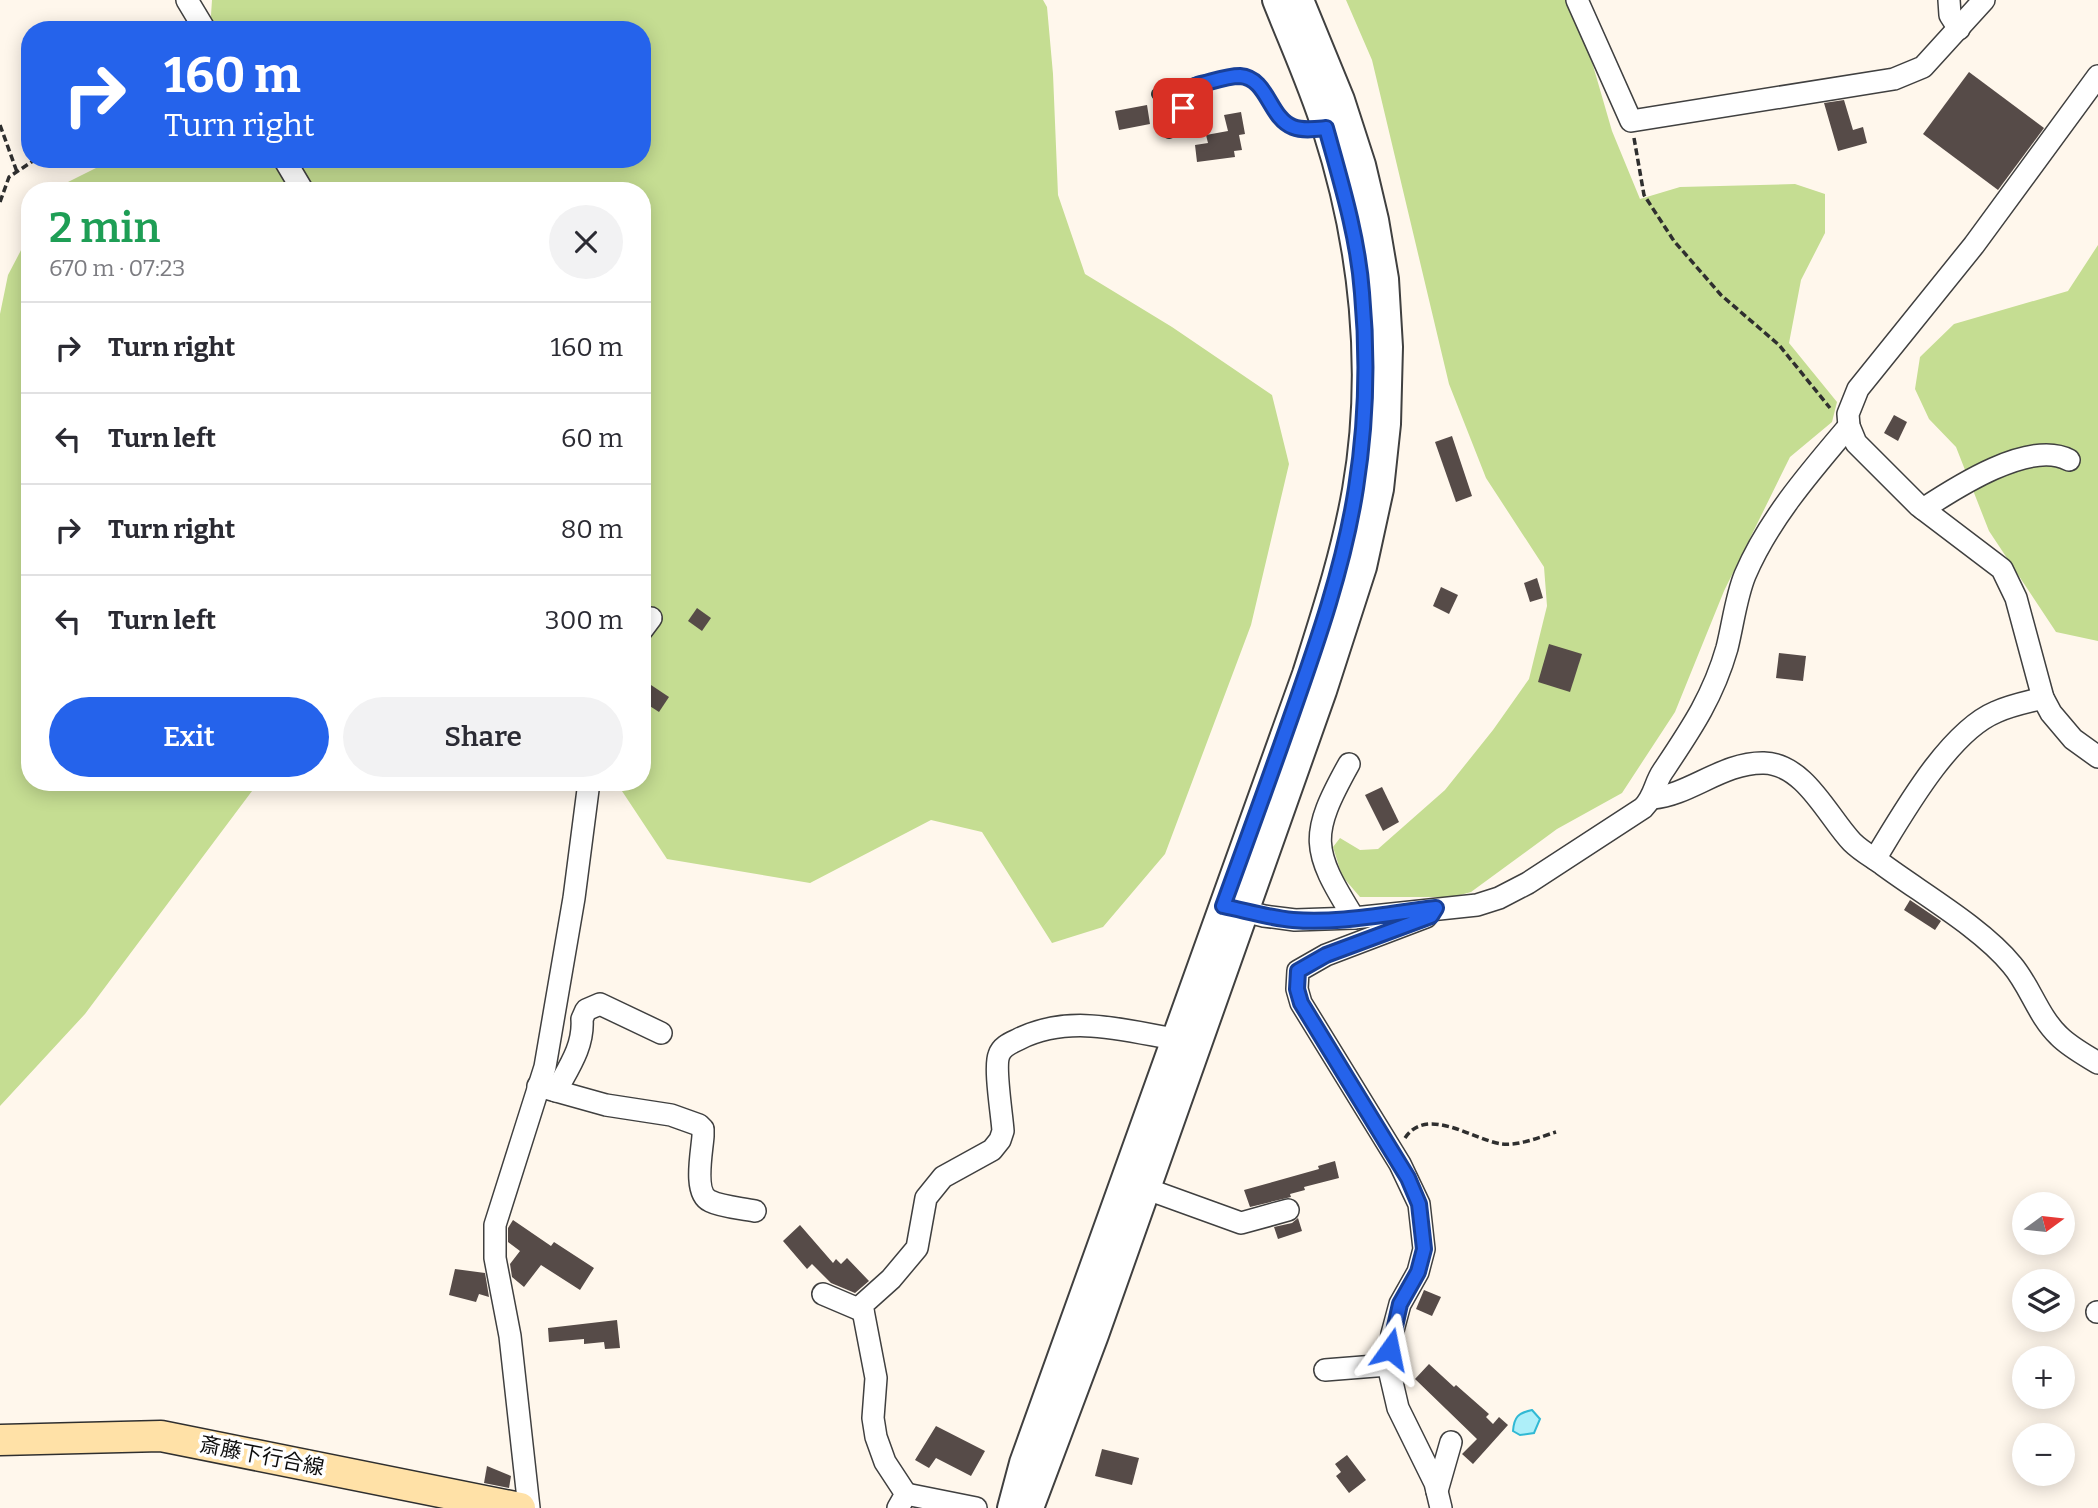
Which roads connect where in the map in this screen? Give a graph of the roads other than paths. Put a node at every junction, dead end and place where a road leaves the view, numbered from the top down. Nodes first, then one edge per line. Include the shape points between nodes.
1 (187, 0) edge
2 (1276, 0) edge
3 (1300, 0) edge
4 (1577, 0) edge
5 (1948, 0) edge
6 (1984, 0) edge
7 (200, 21) edge
8 (1959, 29) junction
9 (2098, 76) edge
10 (1197, 85) junction
11 (1158, 94) dead end
12 (1326, 128) junction
13 (1169, 132) dead end
14 (1850, 426) junction
15 (2069, 460) dead end
16 (1923, 509) junction
17 (2043, 698) junction
18 (2098, 757) edge
19 (1349, 764) dead end
20 (588, 791) edge
21 (1653, 798) junction
22 (1875, 859) junction
23 (1234, 908) junction
24 (1436, 908) junction
25 (1354, 918) junction
26 (661, 1033) dead end
27 (1174, 1040) junction
28 (2098, 1063) edge
29 (547, 1088) junction
30 (1147, 1189) junction
31 (1287, 1210) dead end
32 (755, 1211) dead end
33 (823, 1294) dead end
34 (863, 1311) junction
35 (1388, 1364) junction
36 (1325, 1370) dead end
37 (0, 1440) edge
38 (1451, 1442) dead end
39 (1439, 1500) edge
40 (902, 1501) edge
41 (520, 1508) edge
42 (529, 1508) edge
43 (976, 1508) edge
44 (1011, 1508) edge
45 (1030, 1508) edge

1 - 7 street
2 - 12 street
3 - 23 street via 1341,100 1375,220 1385,279 1387,424 1381,489 1363,567 1323,691
4 - 8 street via 1631,121 1894,79 1923,67
5 - 8 street
6 - 8 street
9 - 14 street via 1974,245 1858,389 1848,414
10 - 11 lane
10 - 12 lane via 1249,78 1290,126
10 - 13 lane
12 - 23 street via 1347,203 1362,292 1364,414 1356,489 1335,583
14 - 16 street via 1856,443
14 - 21 street via 1770,528 1744,577 1726,649 1705,706 1660,776
15 - 16 street via 2029,456 1996,467
16 - 17 street via 2002,569 2016,598
17 - 18 street via 2073,738
17 - 22 street via 1996,712 1972,726 1931,773
19 - 25 street via 1324,810 1320,831 1325,868
20 - 29 street via 545,1066
21 - 22 street via 1668,797 1725,771 1764,763 1779,766 1818,797 1851,841
21 - 24 street via 1499,898 1478,905
22 - 28 street via 1989,942 2013,965 2058,1035
23 - 25 street via 1295,920
23 - 27 street
23 - 30 street
24 - 25 street
24 - 35 street via 1431,916 1326,955 1298,971 1301,1003 1400,1164 1419,1204 1424,1249 1418,1272 1400,1304
26 - 29 street via 600,1004 592,1006 582,1019 579,1047
27 - 34 street via 1097,1026 1059,1026 1004,1046 996,1069 1003,1131 1000,1140 992,1150 943,1177 926,1198 917,1248 862,1305
27 - 44 street
29 - 32 street via 699,1125 704,1136 702,1195
29 - 42 street via 495,1225 495,1258 510,1336
30 - 31 street via 1241,1223
30 - 45 street
33 - 34 street
34 - 40 street via 876,1378 876,1437
35 - 36 street
35 - 39 street via 1398,1409
37 - 41 main road, 斎藤下行合線 via 161,1436
38 - 39 street
40 - 43 street

